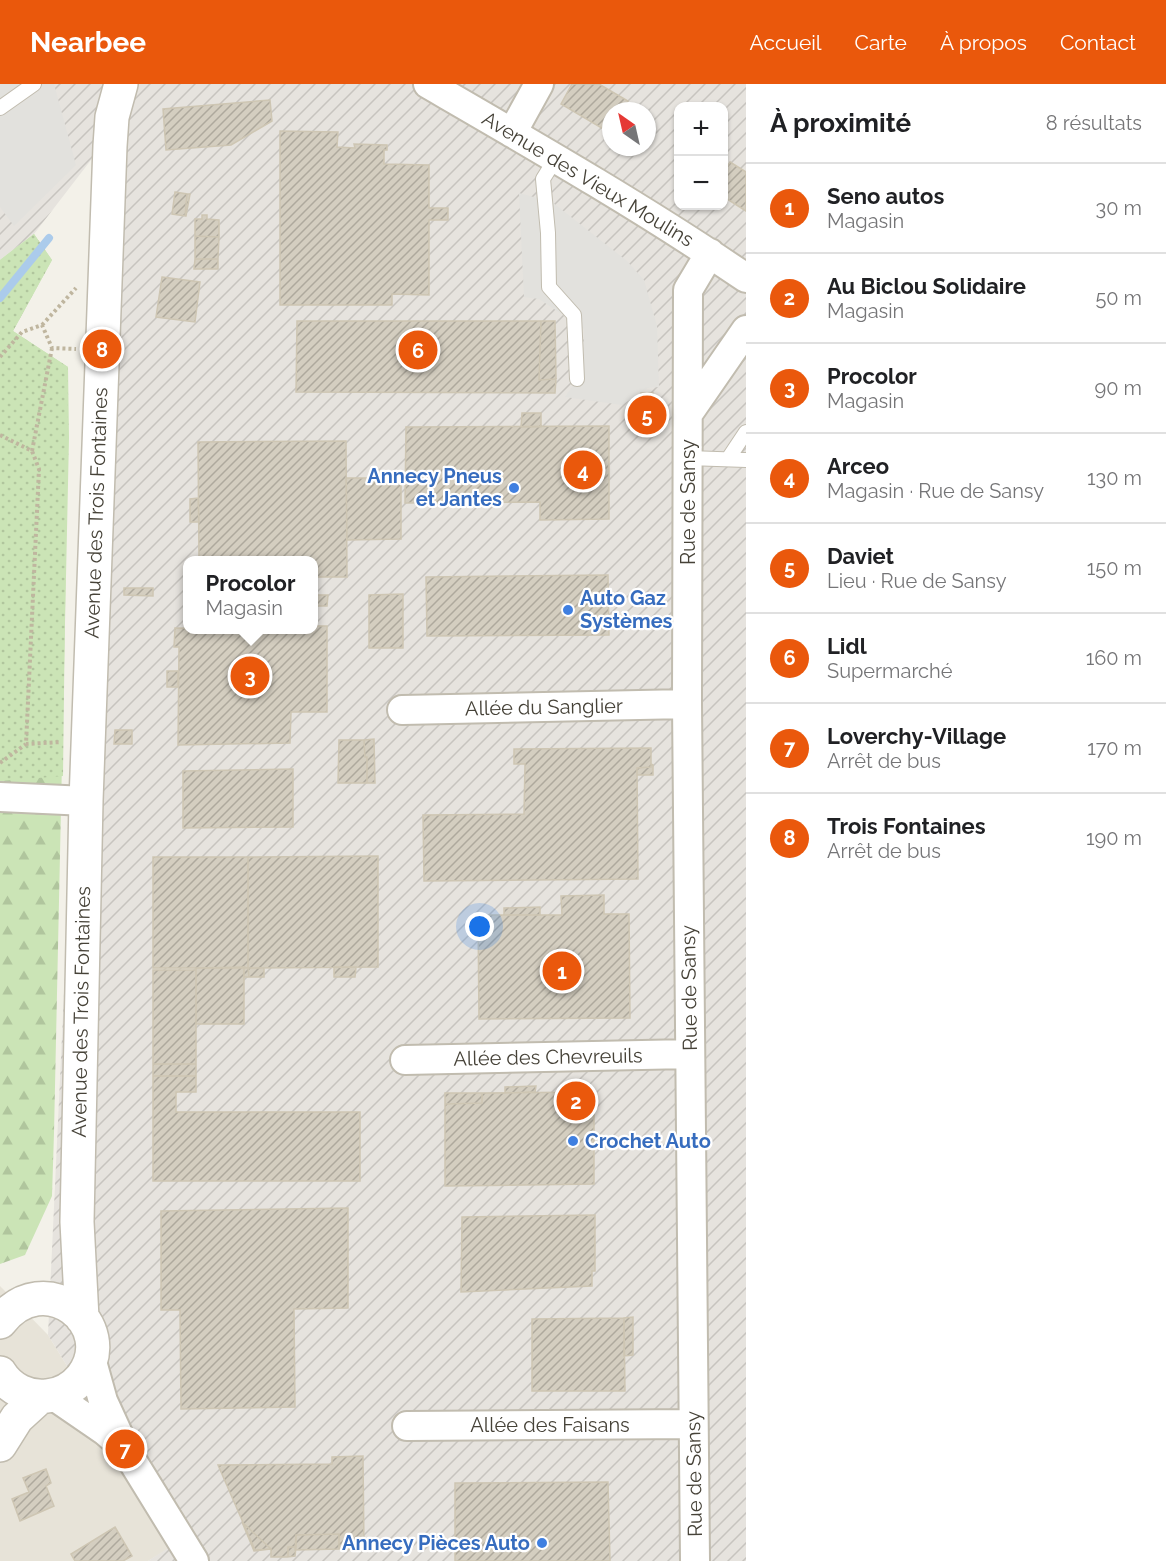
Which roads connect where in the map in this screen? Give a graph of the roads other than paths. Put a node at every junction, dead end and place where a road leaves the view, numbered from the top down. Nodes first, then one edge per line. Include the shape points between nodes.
1 (34, 84) edge
2 (98, 84) edge
3 (121, 84) edge
4 (428, 84) edge
5 (539, 84) edge
6 (0, 108) edge
7 (112, 117) junction
8 (512, 133) junction
9 (556, 158) junction
10 (710, 253) junction
11 (746, 278) edge
12 (746, 330) edge
13 (577, 380) dead end
14 (688, 414) junction
15 (746, 432) edge
16 (688, 458) junction
17 (728, 459) junction
18 (746, 460) edge
19 (687, 704) junction
20 (402, 710) dead end
21 (0, 797) edge
22 (86, 801) junction
23 (690, 1054) junction
24 (405, 1059) dead end
25 (77, 1222) junction
26 (32, 1299) junction
27 (82, 1318) junction
28 (0, 1322) edge
29 (91, 1358) junction
30 (1, 1378) edge
31 (47, 1396) junction
32 (693, 1424) junction
33 (407, 1426) dead end
34 (0, 1445) edge
35 (125, 1449) junction
36 (194, 1561) edge
37 (695, 1561) edge

1 - 6 lane
2 - 7 street, Avenue des Trois Fontaines
3 - 7 street, Avenue des Trois Fontaines
4 - 8 street, Avenue des Vieux Moulins
5 - 8 street
7 - 22 street, Avenue des Trois Fontaines
8 - 9 street, Avenue des Vieux Moulins
9 - 10 street, Avenue des Vieux Moulins
9 - 13 lane via 543,179 549,287 574,315
10 - 11 street, Avenue des Vieux Moulins
10 - 14 street, Rue de Sansy via 688,290
12 - 14 street, Rue de Sansy
14 - 16 street, Rue de Sansy
15 - 17 lane
16 - 17 lane
16 - 19 street, Rue de Sansy
17 - 18 lane
19 - 20 street, Allée du Sanglier
19 - 23 street, Rue de Sansy
21 - 22 street
22 - 25 street, Avenue des Trois Fontaines
23 - 24 street, Allée des Chevreuils
23 - 32 street, Rue de Sansy
25 - 26 street, Avenue des Trois Fontaines via 53,1277
25 - 27 street, Avenue des Trois Fontaines
26 - 27 street via 60,1301
26 - 28 street, Avenue des Trois Fontaines via 7,1312
27 - 29 street, Avenue des Trois Fontaines via 89,1330
29 - 31 street via 78,1382
29 - 35 street via 103,1401
30 - 31 street via 27,1395
31 - 34 street via 17,1418
31 - 35 street via 105,1431
32 - 33 street, Allée des Faisans
32 - 37 street, Rue de Sansy
35 - 36 street

